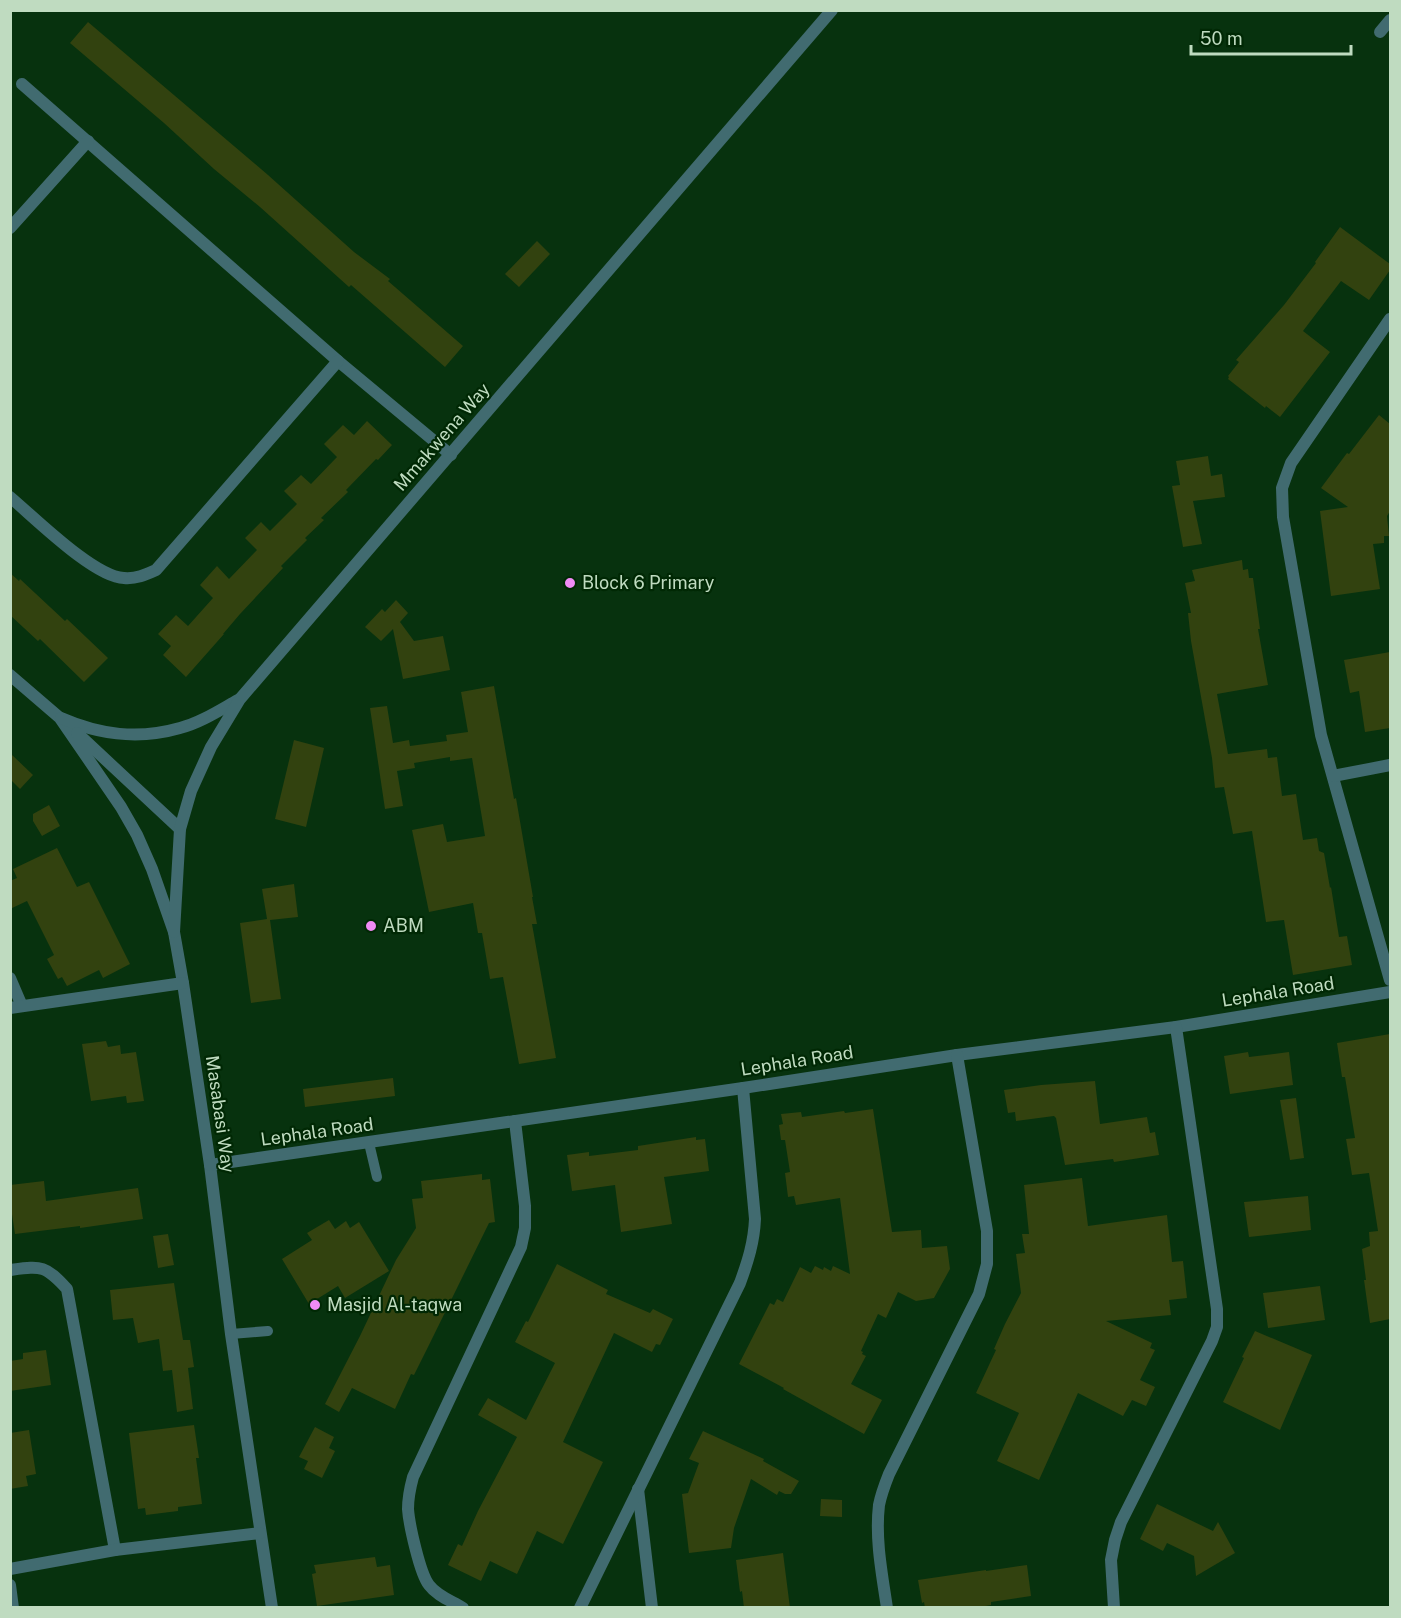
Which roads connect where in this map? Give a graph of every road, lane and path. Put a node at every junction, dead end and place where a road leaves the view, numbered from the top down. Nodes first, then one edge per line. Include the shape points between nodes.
1 (832, 10) edge
2 (1390, 20) edge
3 (1380, 32) dead end
4 (22, 84) dead end
5 (88, 141) junction
6 (10, 228) edge
7 (1390, 319) edge
8 (338, 361) junction
9 (451, 455) junction
10 (10, 497) edge
11 (10, 675) edge
12 (240, 699) junction
13 (60, 718) junction
14 (1390, 765) edge
15 (1333, 776) junction
16 (180, 829) junction
17 (174, 932) junction
18 (10, 978) edge
19 (1390, 980) edge
20 (183, 983) junction
21 (1390, 992) edge
22 (16, 1007) edge
23 (1176, 1027) junction
24 (957, 1055) junction
25 (743, 1088) junction
26 (514, 1121) junction
27 (369, 1143) junction
28 (210, 1165) junction
29 (377, 1177) dead end
30 (10, 1270) edge
31 (268, 1331) dead end
32 (231, 1334) junction
33 (638, 1488) junction
34 (260, 1533) junction
35 (115, 1550) junction
36 (10, 1569) edge
37 (10, 1585) edge
38 (13, 1608) edge
39 (272, 1608) edge
40 (464, 1608) edge
41 (580, 1608) edge
42 (652, 1608) edge
43 (887, 1608) edge
44 (1114, 1608) edge

1 - 9 street, Mmakwena Way
2 - 3 street
4 - 5 street
5 - 6 street
5 - 8 street
7 - 15 street via 1291,464 1282,488 1283,517 1321,735
8 - 9 street
8 - 10 street via 156,570 139,577 107,575 82,559
9 - 12 street, Mmakwena Way
11 - 13 street, Masabasi Way
12 - 13 street via 181,728 134,735 102,732
12 - 16 street, Mmakwena Way via 203,764
13 - 16 street
13 - 17 street, Masabasi Way via 136,835
14 - 15 street
15 - 19 street
16 - 17 street, Mmakwena Way
17 - 20 street, Masabasi Way
18 - 22 street
20 - 22 street
20 - 28 street, Masabasi Way
21 - 23 street, Lephala Road
23 - 24 street, Lephala Road
23 - 44 street via 1217,1326 1114,1540
24 - 25 street, Lephala Road
24 - 43 street via 987,1231 987,1264 979,1294 889,1474 879,1502 879,1554
25 - 26 street, Lephala Road
25 - 33 street via 754,1239 741,1283
26 - 27 street, Lephala Road
26 - 40 street via 525,1206 521,1247 409,1492 408,1511 422,1574 435,1592
27 - 28 street, Lephala Road
27 - 29 lane
28 - 32 street, Masabasi Way
30 - 35 street via 42,1268 67,1289
31 - 32 lane
32 - 34 street, Masabasi Way
33 - 41 street
33 - 42 street
34 - 35 street
34 - 39 street, Masabasi Way
35 - 36 street
37 - 38 street

